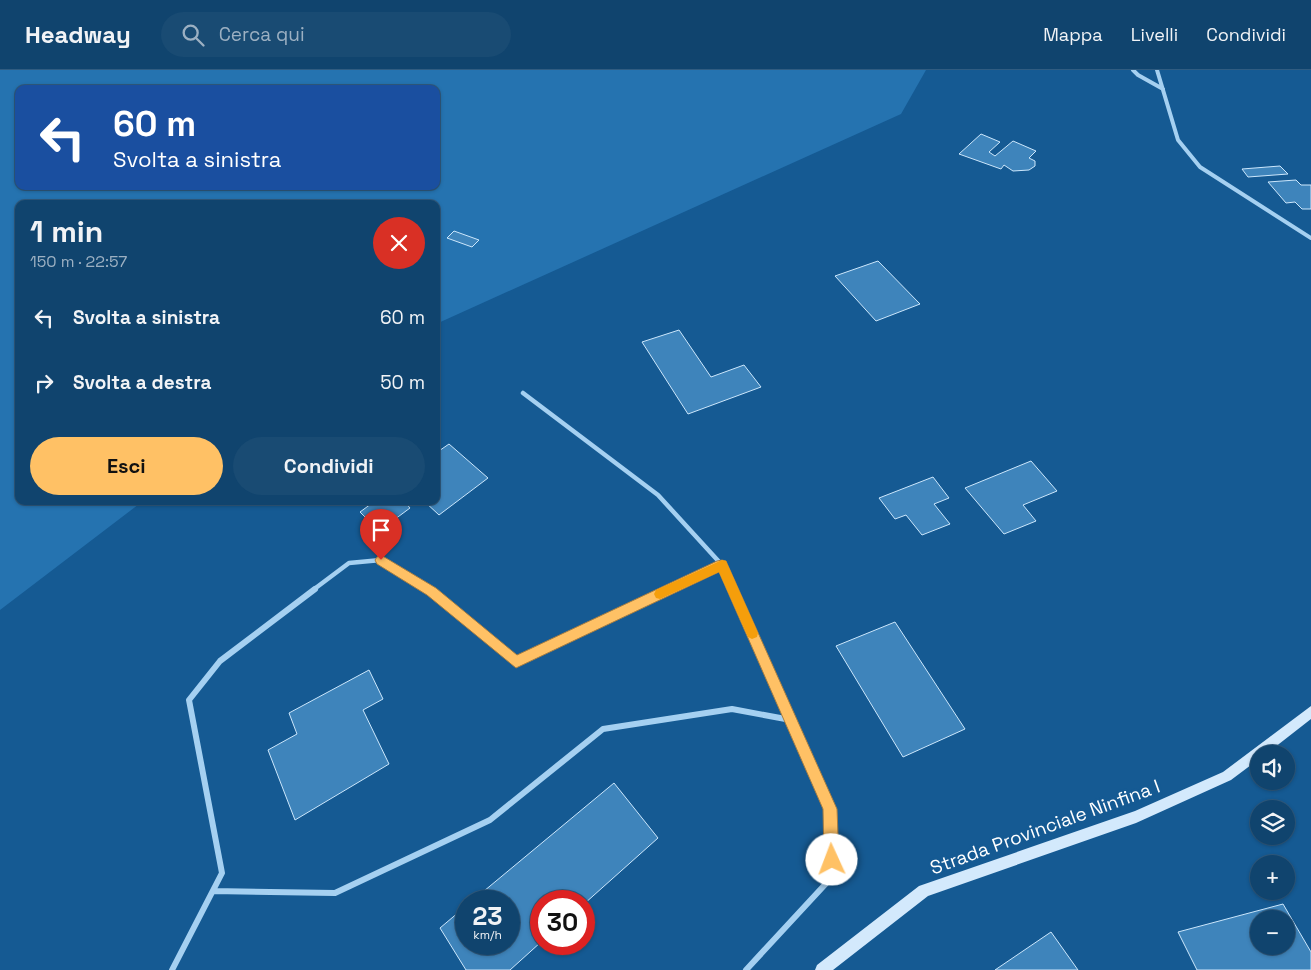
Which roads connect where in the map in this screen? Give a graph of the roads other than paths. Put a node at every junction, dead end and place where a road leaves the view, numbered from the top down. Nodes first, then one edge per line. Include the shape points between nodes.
1 (1133, 70) edge
2 (1157, 70) edge
3 (1163, 90) junction
4 (1311, 238) edge
5 (524, 393) dead end
6 (722, 565) junction
7 (1311, 712) edge
8 (791, 720) junction
9 (212, 891) junction
10 (172, 970) edge
11 (746, 970) edge
12 (822, 970) edge

1 - 3 street
2 - 3 street
3 - 4 street via 1178,140 1200,167
5 - 6 street via 658,495
6 - 8 street
6 - 9 street via 516,662 431,592 381,560 349,563 220,661 189,700 222,873
7 - 12 main road, Strada Provinciale Ninfina I via 1228,776 1136,818 924,891
8 - 9 street via 732,709 603,729 490,820 335,893
8 - 11 street via 830,809 832,878
9 - 10 street

